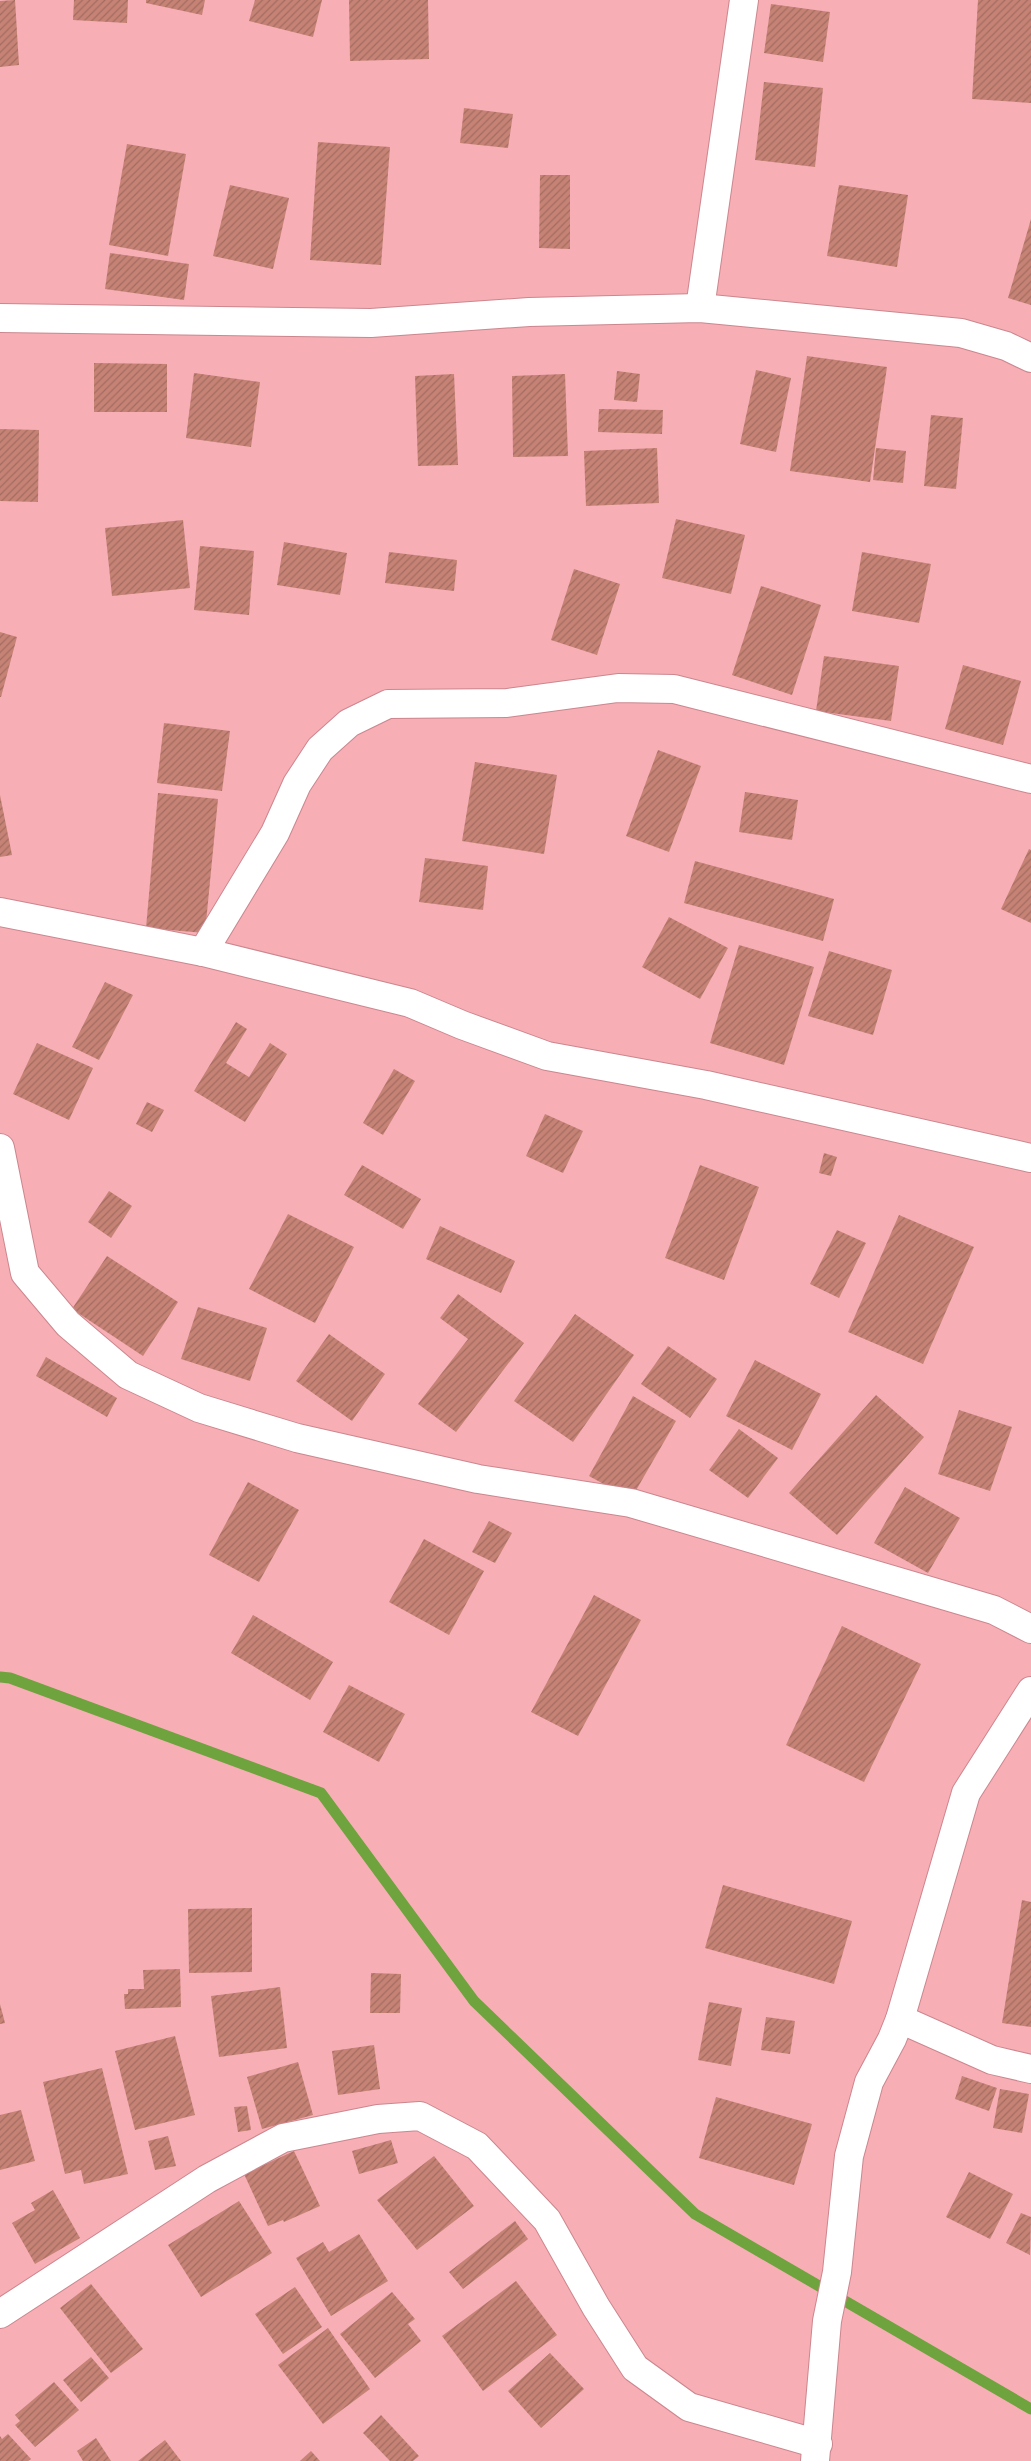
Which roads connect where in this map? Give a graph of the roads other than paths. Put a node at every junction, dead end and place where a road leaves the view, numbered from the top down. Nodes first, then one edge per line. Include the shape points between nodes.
1 (744, 0) edge
2 (700, 308) junction
3 (0, 318) edge
4 (1031, 358) edge
5 (1031, 780) edge
6 (0, 912) edge
7 (203, 952) junction
8 (0, 1148) edge
9 (1031, 1158) edge
10 (1031, 1629) edge
11 (1031, 1690) edge
12 (900, 2019) junction
13 (1031, 2069) edge
14 (0, 2314) edge
15 (816, 2453) edge

1 - 2 street
2 - 3 street via 529,312 371,323
2 - 4 street via 961,333 1006,346
5 - 7 street via 674,688 618,688 507,703 388,704 349,722 320,748 297,784 275,833
6 - 7 street
7 - 9 street via 410,1003 547,1056 706,1085
8 - 10 street via 25,1273 68,1324 128,1375 199,1408 297,1438 478,1479 631,1503 994,1610
11 - 12 street via 966,1793
12 - 13 street via 992,2060
12 - 15 street via 869,2082 849,2156 837,2272 827,2321
14 - 15 street via 207,2179 283,2138 378,2119 420,2116 477,2146 547,2220 635,2368 689,2407

